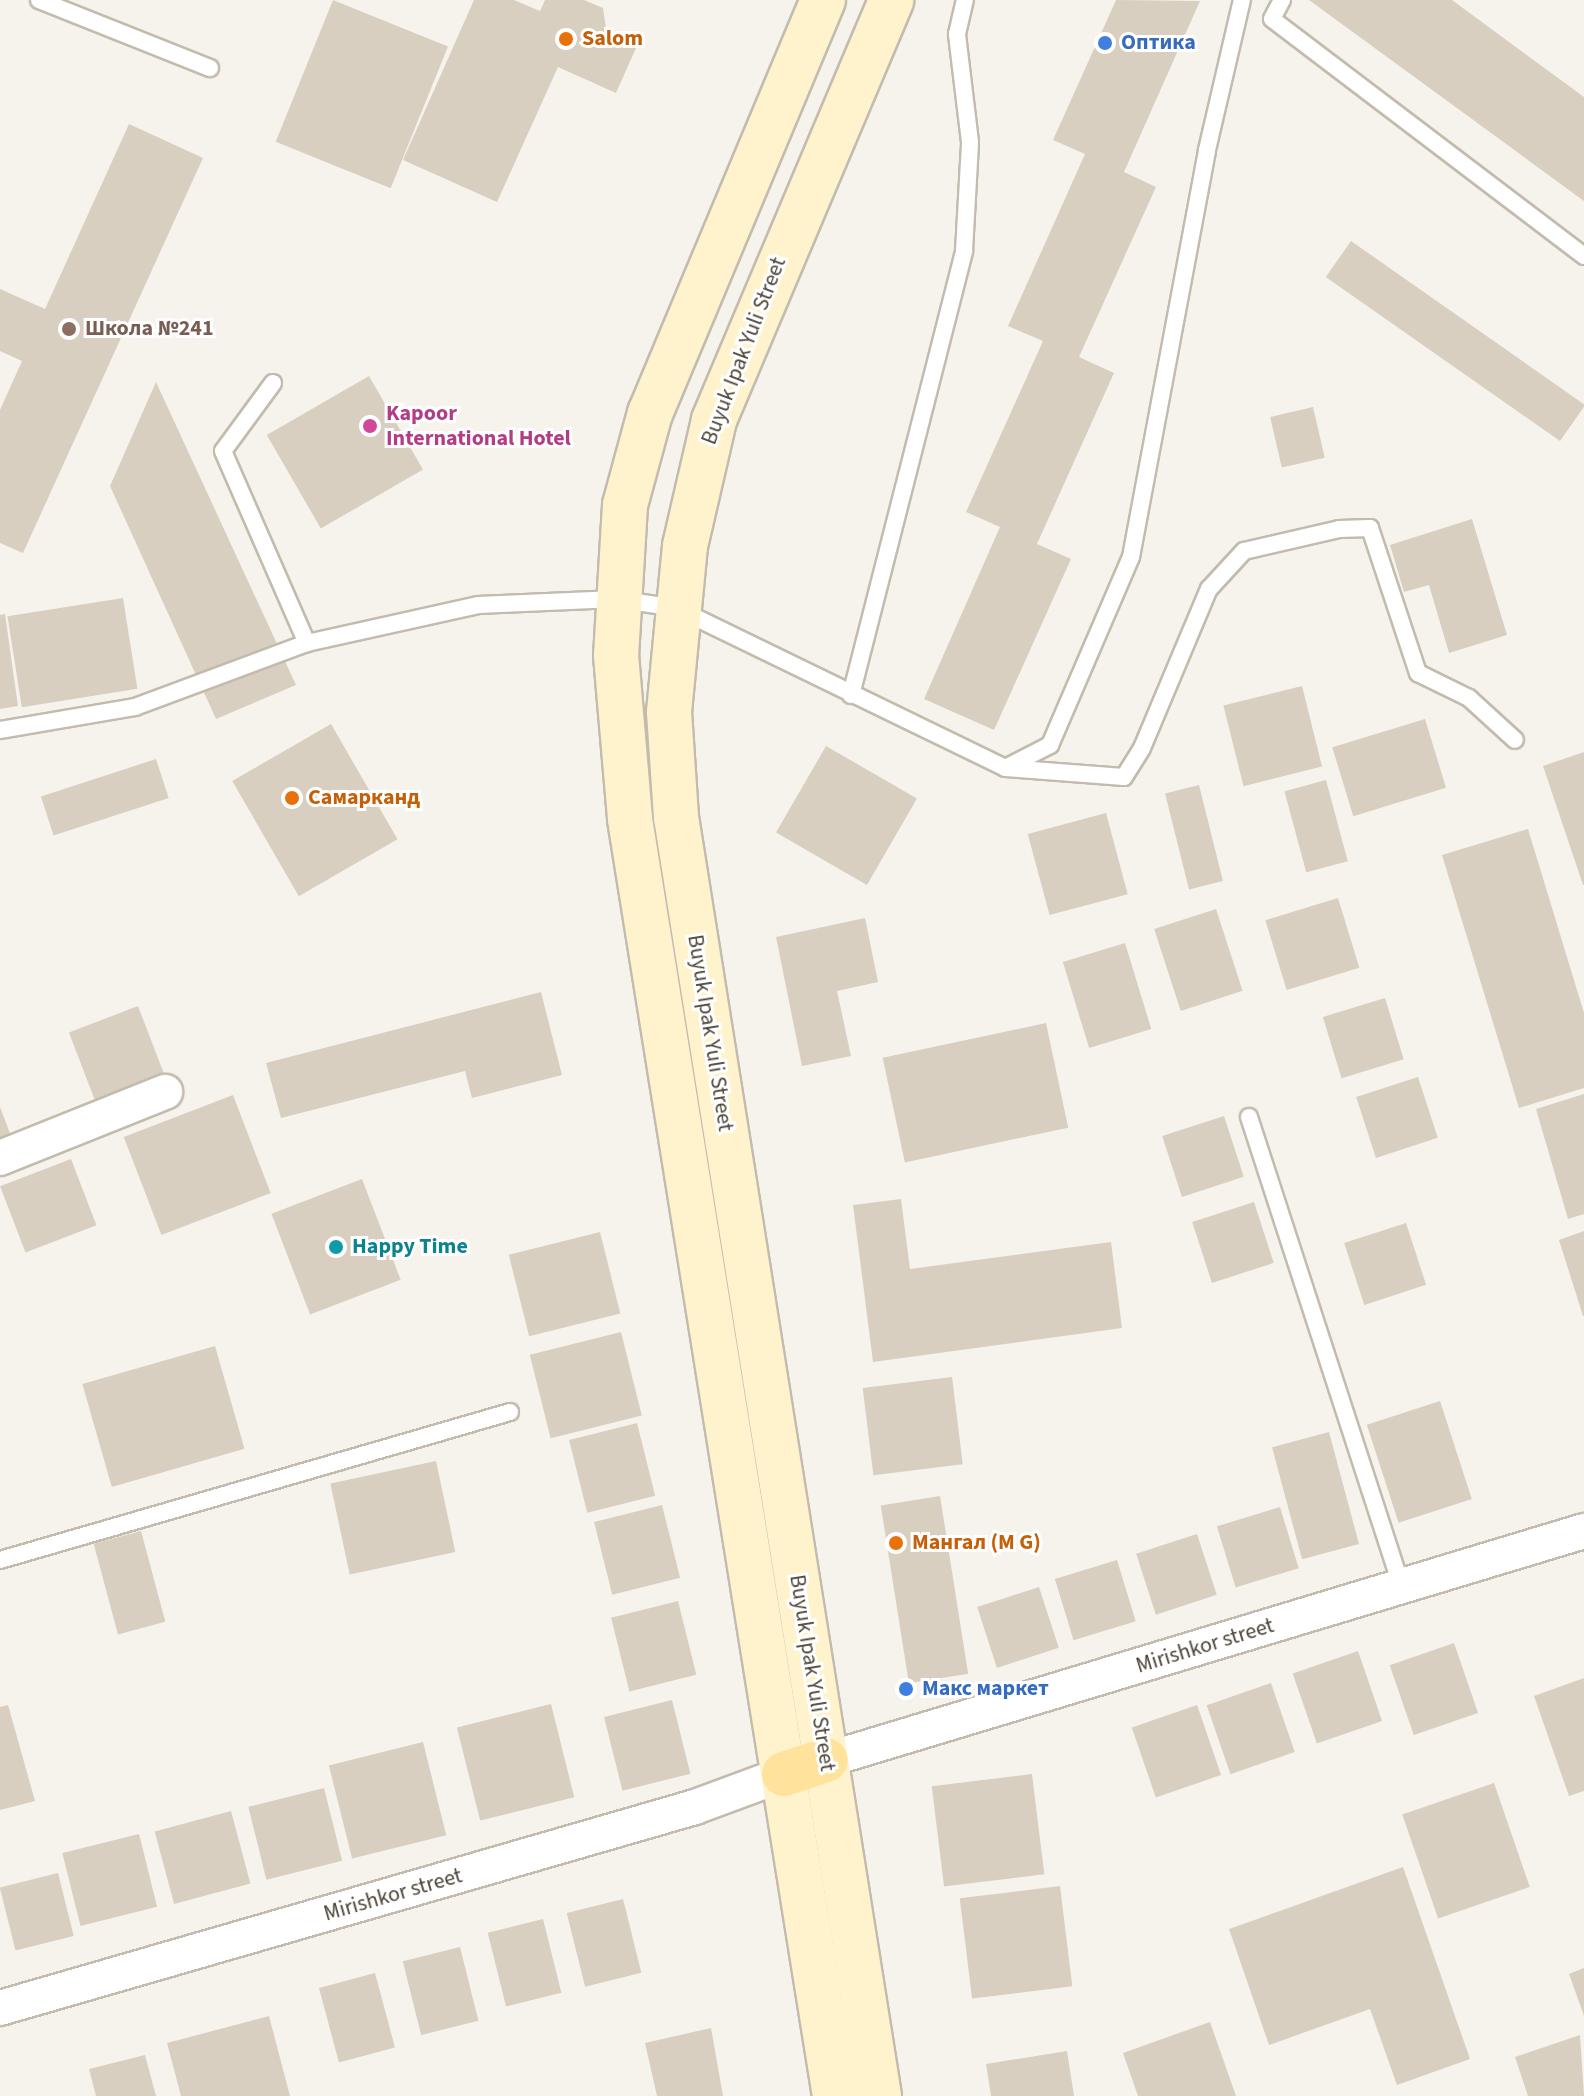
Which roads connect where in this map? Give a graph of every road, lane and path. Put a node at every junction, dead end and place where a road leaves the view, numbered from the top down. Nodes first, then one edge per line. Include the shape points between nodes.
1 (39, 0) edge
2 (823, 0) edge
3 (891, 0) edge
4 (965, 0) edge
5 (1242, 0) edge
6 (1282, 0) edge
7 (210, 68) dead end
8 (1584, 256) edge
9 (273, 383) dead end
10 (616, 599) junction
11 (676, 608) junction
12 (307, 643) junction
13 (851, 695) junction
14 (0, 730) edge
15 (1515, 740) dead end
16 (1005, 768) junction
17 (165, 1092) dead end
18 (1249, 1117) dead end
19 (0, 1158) edge
20 (510, 1412) dead end
21 (1584, 1531) edge
22 (0, 1560) edge
23 (1402, 1588) junction
24 (826, 1760) junction
25 (784, 1774) junction
26 (0, 2008) edge
27 (835, 2096) edge
28 (879, 2096) edge

1 - 7 lane
2 - 10 main road, Buyuk Ipak Yuli Street via 650,413 625,505
3 - 11 main road, Buyuk Ipak Yuli Street via 714,420 697,482
4 - 13 lane via 957,34 970,142 964,251
5 - 16 lane via 1173,319 1131,557 1050,745
6 - 8 lane via 1272,19
9 - 12 lane via 223,451
10 - 11 lane
10 - 12 lane via 478,605
10 - 25 main road, Buyuk Ipak Yuli Street via 617,714 630,819
11 - 13 lane
11 - 24 main road, Buyuk Ipak Yuli Street via 669,712 676,817
12 - 14 lane via 135,707
13 - 16 lane
15 - 16 lane via 1469,698 1418,673 1370,528 1339,529 1244,551 1209,589 1142,748 1124,777
17 - 19 street
18 - 23 lane
20 - 22 lane
21 - 23 street, Mirishkor street
23 - 24 street, Mirishkor street
24 - 25 main road
24 - 28 main road, Buyuk Ipak Yuli Street
25 - 26 street, Mirishkor street via 695,1807
25 - 27 main road, Buyuk Ipak Yuli Street

